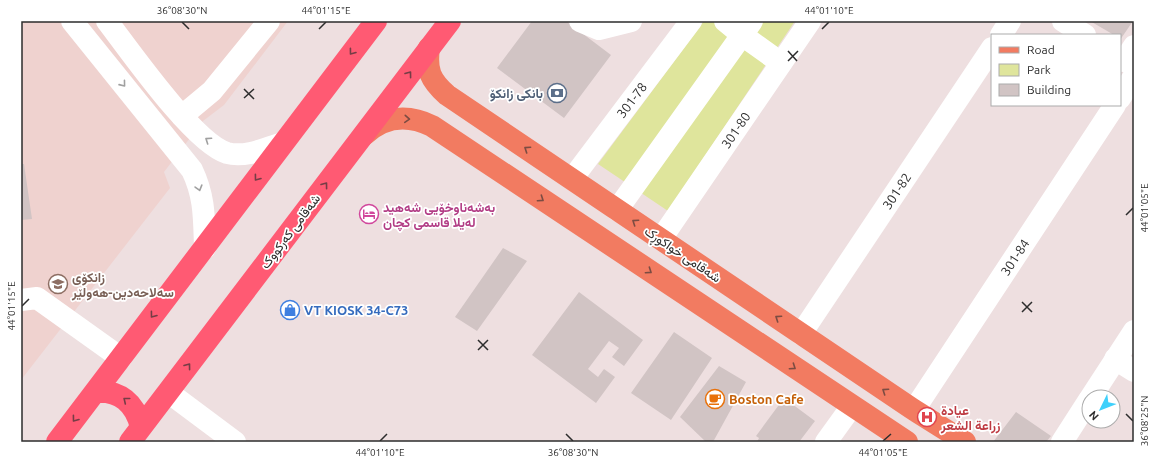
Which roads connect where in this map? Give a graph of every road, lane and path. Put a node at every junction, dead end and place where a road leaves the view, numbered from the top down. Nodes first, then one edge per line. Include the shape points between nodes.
1 (106, 21) edge
2 (269, 21) edge
3 (376, 21) edge
4 (450, 21) edge
5 (580, 21) edge
6 (631, 21) edge
7 (691, 21) edge
8 (725, 21) edge
9 (810, 21) edge
10 (1010, 21) edge
11 (1063, 21) edge
12 (75, 22) edge
13 (747, 28) edge
14 (1001, 34) edge
15 (1083, 34) edge
16 (125, 44) junction
17 (429, 48) junction
18 (991, 49) edge
19 (105, 62) junction
20 (1129, 62) edge
21 (781, 63) junction
22 (1121, 94) edge
23 (1114, 106) edge
24 (182, 116) junction
25 (360, 138) junction
26 (284, 143) junction
27 (572, 179) junction
28 (617, 210) junction
29 (661, 239) junction
30 (205, 248) junction
31 (21, 300) edge
32 (1134, 331) edge
33 (800, 334) junction
34 (121, 358) junction
35 (1115, 359) junction
36 (1134, 371) edge
37 (1096, 389) edge
38 (95, 392) junction
39 (168, 392) junction
40 (852, 406) junction
41 (914, 410) junction
42 (1081, 412) edge
43 (136, 435) edge
44 (58, 442) edge
45 (235, 442) edge
46 (826, 442) edge
47 (908, 442) edge
48 (965, 442) edge
49 (1062, 442) edge

1 - 16 street
2 - 24 street via 212,91
3 -> 26 highway
4 - 17 highway, شەقامی کەرکووک
5 - 6 street via 599,29
7 - 27 street, 301-78
8 - 13 street
9 - 21 street, 301-80
10 - 14 street
11 - 15 street
12 - 19 street
13 - 21 street
13 - 28 street
16 - 19 street
16 - 24 street
25 -> 17 highway, شەقامی کەرکووک
27 -> 17 main road, شەقامی خواکوڕک via 437,86 430,74 427,61
18 - 33 street, 301-82
19 -> 30 street via 192,170 204,206
20 - 22 street
21 - 29 street, 301-80
23 - 41 street, 301-84
26 -> 24 street via 244,154 227,153 200,135
39 -> 25 highway, شەقامی کەرکووک
25 -> 40 main road via 375,126 394,118 420,120 432,126
26 -> 30 highway
27 - 28 main road, شەقامی خواکوڕک
29 -> 28 main road, شەقامی خواکوڕک
33 -> 29 main road, شەقامی خواکوڕک
30 -> 34 highway
31 - 34 street via 37,298
32 - 35 street
41 -> 33 main road, شەقامی خواکوڕک
34 - 38 highway
35 - 36 street
35 - 37 street
43 -> 38 highway via 135,411 126,399 112,392
38 -> 44 highway
39 - 43 highway, شەقامی کەرکووک
39 - 45 street
40 - 46 street
40 - 47 main road
41 - 48 main road, شەقامی خواکوڕک
42 - 49 street

